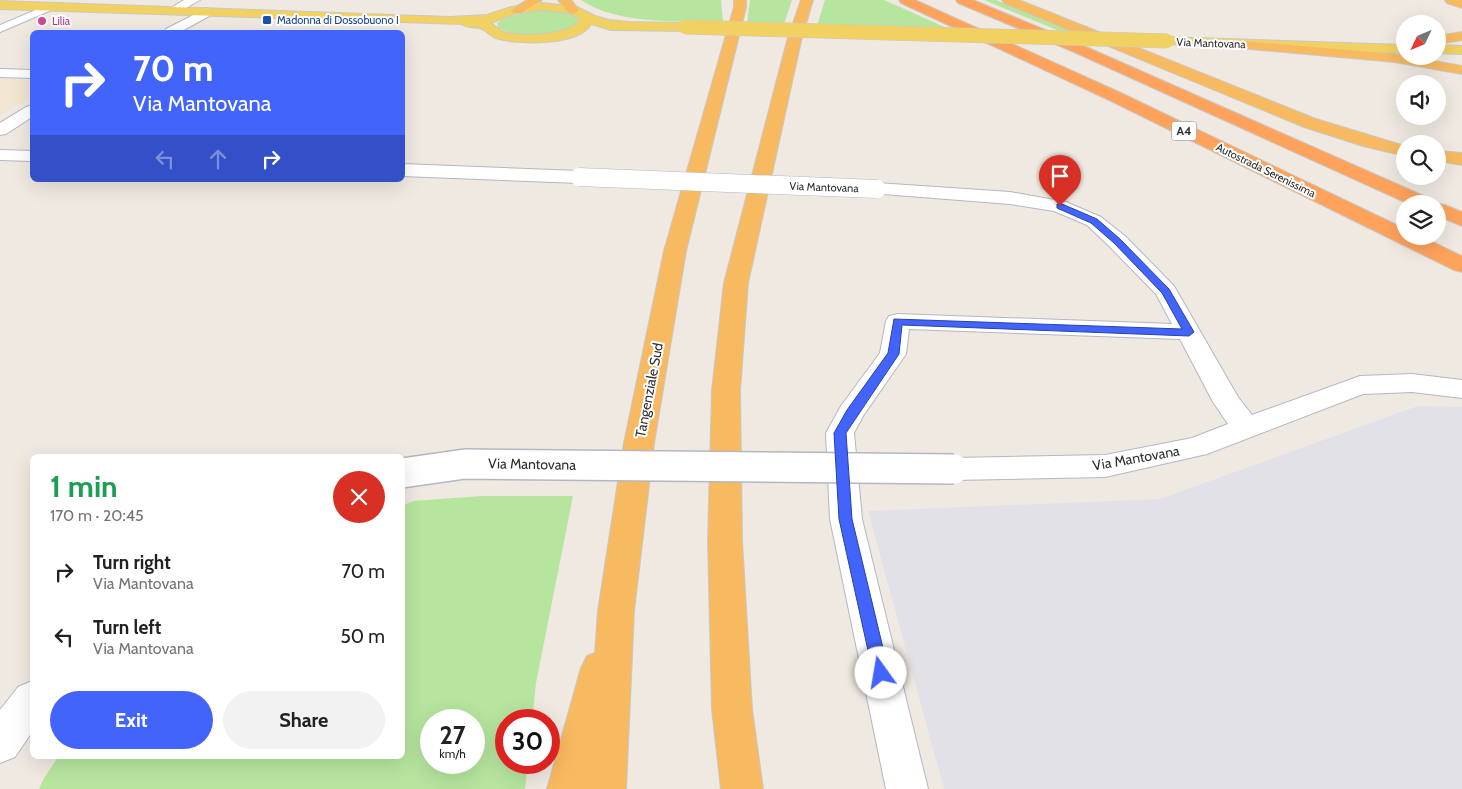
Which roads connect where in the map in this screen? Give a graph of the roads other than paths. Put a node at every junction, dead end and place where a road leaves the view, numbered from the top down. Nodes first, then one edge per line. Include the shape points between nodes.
1 (194, 0) edge
2 (536, 0) edge
3 (564, 0) edge
4 (740, 0) edge
5 (807, 0) edge
6 (905, 0) edge
7 (962, 0) edge
8 (1008, 0) edge
9 (1451, 0) edge
10 (1462, 4) edge
11 (0, 5) edge
12 (50, 6) junction
13 (173, 10) junction
14 (517, 10) junction
15 (572, 10) junction
16 (207, 12) junction
17 (587, 19) junction
18 (489, 22) junction
19 (628, 26) junction
20 (0, 28) edge
21 (174, 30) edge
22 (578, 30) junction
23 (1462, 36) edge
24 (1446, 39) edge
25 (1232, 44) junction
26 (1396, 45) edge
27 (1359, 48) junction
28 (1396, 49) edge
29 (1446, 49) edge
30 (1462, 50) edge
31 (1462, 70) edge
32 (0, 73) edge
33 (30, 74) edge
34 (30, 111) edge
35 (0, 130) edge
36 (1396, 149) edge
37 (0, 155) edge
38 (30, 156) edge
39 (1446, 157) edge
40 (1462, 160) edge
41 (405, 170) edge
42 (1406, 195) edge
43 (1446, 213) edge
44 (1462, 220) edge
45 (1462, 265) edge
46 (1189, 332) junction
47 (1462, 389) edge
48 (1246, 428) junction
49 (405, 473) edge
50 (616, 611) junction
51 (30, 703) edge
52 (0, 742) edge
53 (568, 789) edge
54 (605, 789) edge
55 (742, 789) edge
56 (907, 789) edge

1 - 13 street, Via Mantovana
2 - 14 highway
3 - 15 highway
4 - 50 highway, Tangenziale Sud via 675,251 639,443
5 - 55 highway via 794,41 736,283 726,390 724,541 732,709
6 - 45 highway, Autostrada Serenissima / A4
7 - 42 highway, A4
8 - 36 highway via 1310,123
9 - 10 highway
11 - 12 main road, Via Mantovana
12 - 13 main road, Via Mantovana
12 - 20 lane, Via Mantovana
13 - 16 main road, Via Mantovana
14 - 15 main road, Via Mantovana
14 - 18 main road, Via Mantovana
15 - 17 main road, Via Mantovana
16 - 18 main road, Via Mantovana
16 - 21 street
17 - 19 main road, Via Mantovana
17 - 22 main road
18 - 22 main road, Via Mantovana via 493,33 522,38 558,36
19 - 22 main road, Via Mantovana
19 - 25 main road, Via Mantovana, bridge
23 - 24 highway
25 - 27 main road, Via Mantovana
25 - 31 highway via 1395,58
26 - 27 highway
27 - 28 main road, Via Mantovana
29 - 30 main road
32 - 33 lane
34 - 35 street
37 - 38 street
39 - 40 highway
41 - 46 street, Via Mantovana, bridge via 877,189 1010,198 1060,206 1094,221 1117,241 1166,291
43 - 44 highway
46 - 48 street, Via Mantovana
46 - 56 street via 898,322 893,354 840,433 846,519
47 - 48 street, Via Mantovana via 1412,383 1360,385
48 - 49 street, Via Mantovana, bridge via 1197,447 1105,466 954,469 465,464
50 - 53 highway
50 - 54 highway, Tangenziale Sud
51 - 52 street

